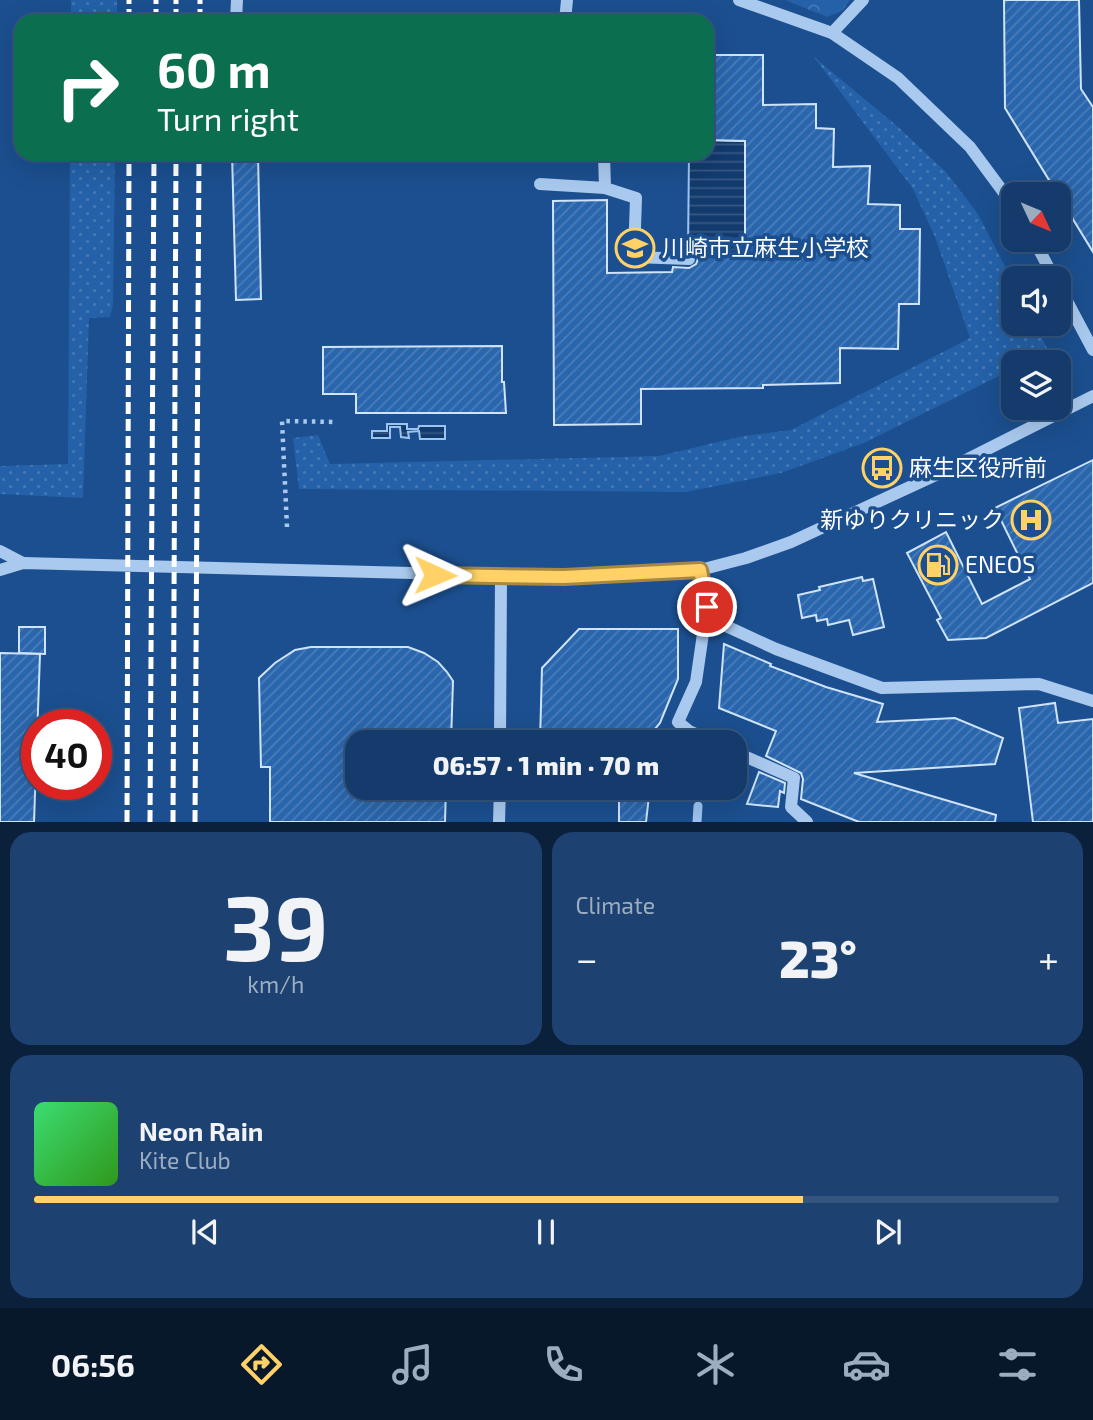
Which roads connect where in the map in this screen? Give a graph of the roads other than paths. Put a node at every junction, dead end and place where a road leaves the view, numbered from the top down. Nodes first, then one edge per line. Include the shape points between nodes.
1 (738, 0) edge
2 (863, 0) edge
3 (832, 33) junction
4 (604, 161) edge
5 (540, 184) dead end
6 (605, 188) junction
7 (1001, 189) edge
8 (689, 259) dead end
9 (1071, 309) edge
10 (1093, 350) edge
11 (1093, 396) edge
12 (0, 551) edge
13 (23, 563) junction
14 (0, 570) edge
15 (700, 570) junction
16 (501, 576) junction
17 (707, 607) junction
18 (1093, 701) edge
19 (500, 730) edge
20 (687, 730) edge
21 (747, 757) edge
22 (500, 800) edge
23 (499, 821) edge
24 (807, 821) edge

1 - 3 street
2 - 3 street
3 - 7 street via 898,78 970,147
4 - 6 street
5 - 6 street
6 - 8 street via 636,198 634,257
9 - 10 street
11 - 15 street via 791,542
12 - 13 street
13 - 14 street
13 - 16 street
15 - 16 street
15 - 17 street
16 - 19 street
17 - 18 street via 726,626 882,688 1039,684
17 - 20 street via 695,682 678,722
21 - 24 street via 794,778 791,807
22 - 23 street

